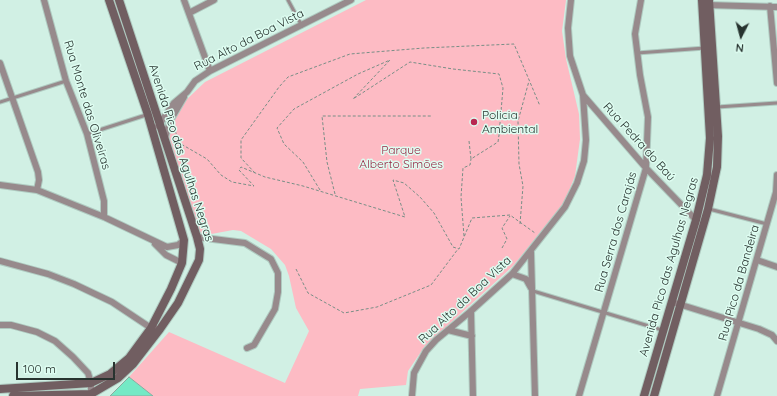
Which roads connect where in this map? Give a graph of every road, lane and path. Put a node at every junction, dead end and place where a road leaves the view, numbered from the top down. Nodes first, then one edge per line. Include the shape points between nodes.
1 (44, 0) edge
2 (110, 0) edge
3 (184, 0) edge
4 (214, 0) edge
5 (288, 0) edge
6 (351, 0) edge
7 (571, 0) edge
8 (641, 0) edge
9 (122, 1) edge
10 (706, 3) edge
11 (770, 6) junction
12 (777, 7) edge
13 (189, 13) junction
14 (302, 26) junction
15 (705, 48) junction
16 (637, 53) junction
17 (0, 62) edge
18 (210, 71) junction
19 (66, 81) junction
20 (529, 81) junction
21 (777, 83) edge
22 (187, 92) junction
23 (583, 95) junction
24 (11, 98) junction
25 (0, 102) edge
26 (777, 103) edge
27 (540, 106) dead end
28 (717, 106) junction
29 (148, 115) junction
30 (432, 116) dead end
31 (170, 121) junction
32 (161, 124) junction
33 (518, 129) junction
34 (153, 132) junction
35 (87, 134) junction
36 (499, 135) junction
37 (165, 138) junction
38 (469, 141) dead end
39 (471, 159) junction
40 (646, 168) junction
41 (256, 173) junction
42 (777, 175) edge
43 (0, 185) edge
44 (38, 190) junction
45 (320, 190) junction
46 (335, 195) junction
47 (708, 209) junction
48 (510, 215) junction
49 (104, 217) junction
50 (696, 220) junction
51 (520, 224) junction
52 (767, 224) junction
53 (464, 236) junction
54 (197, 237) junction
55 (542, 238) junction
56 (150, 240) junction
57 (184, 240) junction
58 (459, 248) junction
59 (502, 248) dead end
60 (531, 252) junction
61 (757, 260) junction
62 (0, 261) edge
63 (182, 263) junction
64 (196, 267) junction
65 (777, 267) edge
66 (296, 268) dead end
67 (512, 274) junction
68 (533, 291) junction
69 (672, 302) junction
70 (680, 304) junction
71 (471, 311) junction
72 (604, 313) junction
73 (739, 323) junction
74 (0, 325) edge
75 (151, 328) junction
76 (160, 329) junction
77 (448, 330) junction
78 (664, 331) junction
79 (472, 336) junction
80 (777, 341) edge
81 (247, 348) dead end
82 (91, 383) junction
83 (0, 389) edge
84 (47, 395) edge
85 (90, 395) edge
86 (14, 396) edge
87 (412, 396) edge
88 (473, 396) edge
89 (535, 396) edge
90 (579, 396) edge
91 (644, 396) edge
92 (654, 396) edge
93 (717, 396) edge

1 - 19 street, Rua Monte das Oliveiras
2 - 29 street, Avenida Pico das Agulhas Negras
3 - 13 street
4 - 13 street
5 - 14 lane
6 - 14 street, Rua Alto da Boa Vista
7 - 23 street, Rua Alto da Boa Vista via 568,28 570,56
8 - 16 street, Rua Serra dos Carajás via 635,34
9 - 32 street, Avenida Pico das Agulhas Negras
10 - 11 street
10 - 15 street, Avenida Pico das Agulhas Negras
10 - 28 street, Avenida Pico das Agulhas Negras
11 - 12 street
11 - 21 street
13 - 18 street
14 - 18 street, Rua Alto da Boa Vista
15 - 16 lane
15 - 50 street, Avenida Pico das Agulhas Negras via 710,148 707,175
16 - 40 street, Rua Serra dos Carajás via 648,117
17 - 24 street
18 - 22 street, Rua Alto da Boa Vista via 195,81
19 - 24 lane
19 - 35 street, Rua Monte das Oliveiras
20 - 27 path
20 - 33 path via 523,98
20 - 41 path via 514,44 350,54 288,77 279,87 241,140 241,158
22 - 31 street
22 - 32 street, Rua Alto da Boa Vista via 174,103
23 - 40 street, Rua Pedra do Baú
23 - 55 street, Rua Alto da Boa Vista via 586,140 584,161 567,204
24 - 25 lane
24 - 44 street via 38,172
26 - 28 lane
28 - 47 street, Avenida Pico das Agulhas Negras via 717,167
29 - 34 street, Avenida Pico das Agulhas Negras
29 - 35 lane
30 - 46 path via 322,116 327,162
31 - 37 street
31 - 41 path via 182,144 207,159 221,175 232,182 254,186 239,170 241,167
32 - 34 street, Rua Alto da Boa Vista
32 - 37 street, Avenida Pico das Agulhas Negras
33 - 36 path via 511,128
33 - 51 path via 522,186
34 - 57 street, Avenida Pico das Agulhas Negras
35 - 49 street, Rua Monte das Oliveiras via 104,201
36 - 39 path via 498,142
36 - 45 path via 503,88 499,74 410,62 353,98 390,60 358,74 294,109 277,128 284,144 302,162
37 - 54 street, Avenida Pico das Agulhas Negras
38 - 39 path
39 - 53 path via 470,165 463,168 461,197
40 - 50 street, Rua Pedra do Baú
40 - 72 street, Rua Serra dos Carajás
41 - 45 path
42 - 52 street, Rua Pico da Bandeira via 776,192
43 - 44 street
44 - 49 street
45 - 46 path
46 - 58 path via 405,217 392,180 404,184 434,213 453,247
47 - 52 lane
47 - 70 street, Avenida Pico das Agulhas Negras
48 - 51 path
48 - 53 path via 472,218
48 - 59 path via 502,228 507,239
49 - 56 street
50 - 69 street, Avenida Pico das Agulhas Negras
51 - 55 path
52 - 61 street, Rua Pico da Bandeira
53 - 58 path
54 - 57 street via 191,236
54 - 64 street, Avenida Pico das Agulhas Negras via 200,260
54 - 81 street via 245,242 271,259 275,266 278,273 278,292 275,309 254,345
55 - 60 street, Rua Alto da Boa Vista
56 - 57 street via 167,247 178,245
56 - 63 street via 166,255
57 - 63 street, Avenida Pico das Agulhas Negras
58 - 66 path via 430,285 376,307 344,313 308,293
60 - 67 street, Rua Alto da Boa Vista
60 - 68 street
61 - 65 street
61 - 73 street, Rua Pico da Bandeira
62 - 75 street via 74,284 112,302
63 - 64 street
63 - 75 street, Avenida Pico das Agulhas Negras
64 - 76 street, Avenida Pico das Agulhas Negras via 178,303
67 - 68 street via 526,279
67 - 71 street, Rua Alto da Boa Vista
68 - 72 lane
68 - 89 street
69 - 70 street
69 - 78 street, Avenida Pico das Agulhas Negras
70 - 73 street
70 - 92 street, Avenida Pico das Agulhas Negras
71 - 77 street, Rua Alto da Boa Vista
71 - 79 street
72 - 78 lane
72 - 90 street, Rua Serra dos Carajás
73 - 80 street via 772,335
73 - 93 street, Rua Pico da Bandeira
74 - 82 street via 11,325 37,332 55,341 88,373
75 - 76 street
75 - 82 street, Avenida Pico das Agulhas Negras via 121,366
76 - 85 street, Avenida Pico das Agulhas Negras via 125,373
77 - 79 street
77 - 87 street, Rua Alto da Boa Vista via 430,346 417,366
78 - 91 street, Avenida Pico das Agulhas Negras
79 - 88 street
82 - 83 street
82 - 85 street
84 - 85 street
84 - 86 street

